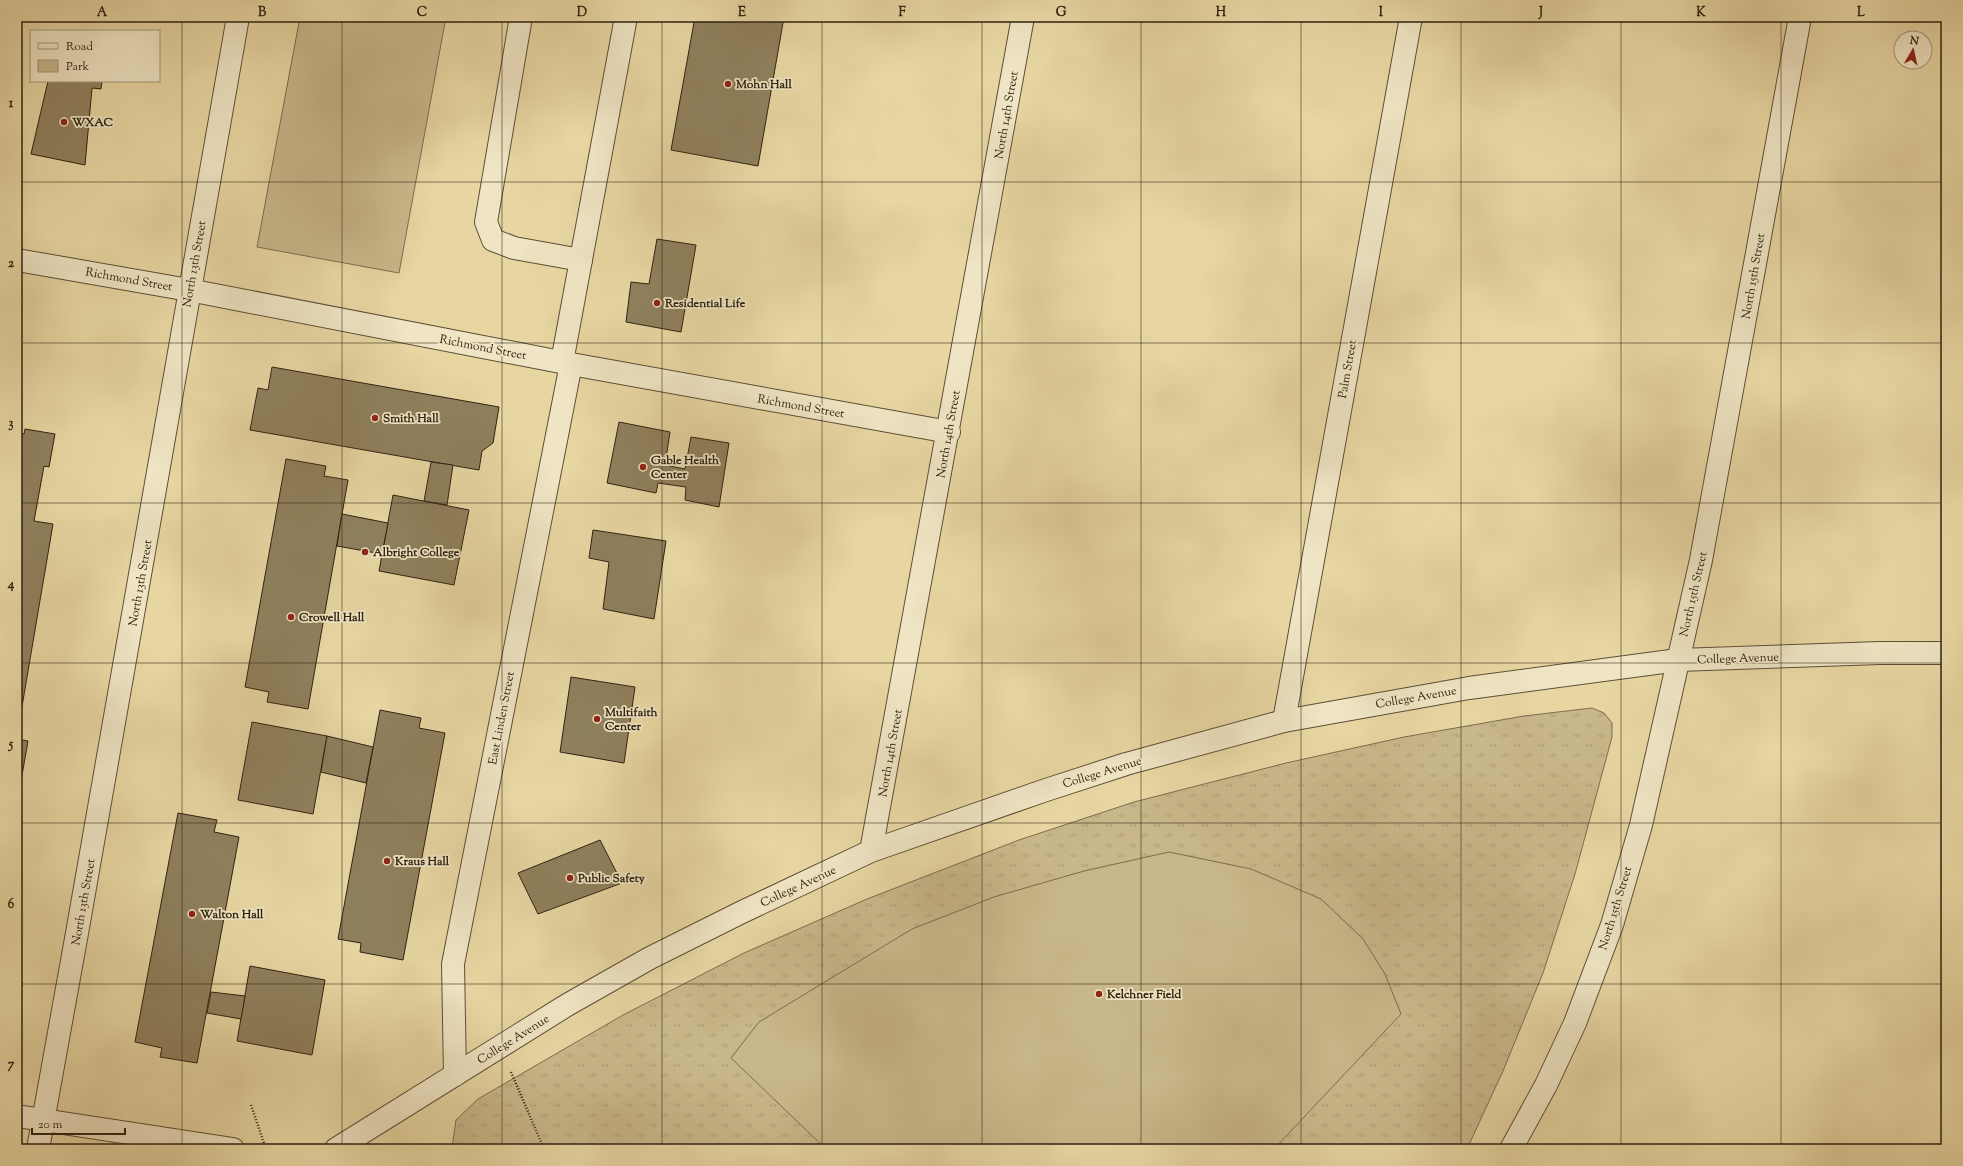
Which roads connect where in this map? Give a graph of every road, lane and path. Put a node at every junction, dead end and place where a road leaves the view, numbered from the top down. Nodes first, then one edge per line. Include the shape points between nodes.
1 (238, 17) edge
2 (521, 17) edge
3 (626, 17) edge
4 (1023, 17) edge
5 (1411, 17) edge
6 (1800, 17) edge
7 (17, 260) edge
8 (581, 260) junction
9 (189, 290) junction
10 (567, 363) junction
11 (949, 432) junction
12 (1946, 653) edge
13 (1678, 660) junction
14 (1284, 721) junction
15 (871, 851) junction
16 (499, 1047) junction
17 (455, 1075) junction
18 (251, 1105) dead end
19 (17, 1116) edge
20 (44, 1119) junction
21 (38, 1149) edge
22 (233, 1149) edge
23 (266, 1149) edge
24 (336, 1149) edge
25 (544, 1149) edge
26 (1511, 1149) edge

1 - 9 street, North 13th Street
2 - 8 street via 486,222 493,240 514,248
3 - 8 street, East Linden Street
4 - 11 street, North 14th Street
5 - 14 street, Palm Street
6 - 13 street, North 15th Street via 1701,560
7 - 9 street, Richmond Street
8 - 10 street, East Linden Street
9 - 10 street, Richmond Street
9 - 20 street, North 13th Street via 136,606
10 - 11 street, Richmond Street
10 - 17 street, East Linden Street via 453,964
11 - 15 street, North 14th Street
12 - 13 street, College Avenue
13 - 14 street, College Avenue via 1469,688
13 - 26 street, North 15th Street via 1641,825 1612,925 1575,1023 1546,1085
14 - 15 street, College Avenue via 1126,764
15 - 16 street, College Avenue via 650,958
16 - 17 street, College Avenue
16 - 25 path
17 - 24 street, College Avenue
18 - 23 path
19 - 20 street
20 - 21 street, North 13th Street
20 - 22 street

